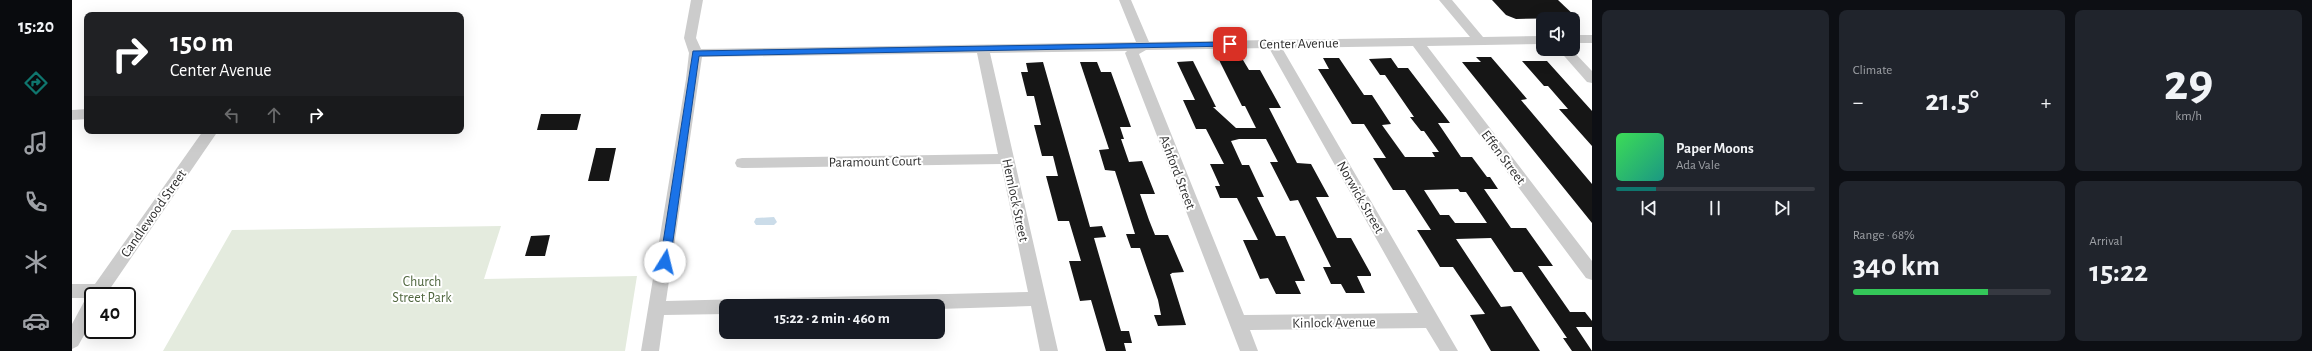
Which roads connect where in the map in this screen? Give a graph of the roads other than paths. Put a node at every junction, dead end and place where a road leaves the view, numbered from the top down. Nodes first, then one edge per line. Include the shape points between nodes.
1 (697, 0) edge
2 (1125, 0) edge
3 (1445, 0) edge
4 (1580, 39) edge
5 (1592, 39) edge
6 (1536, 40) edge
7 (1480, 41) junction
8 (1417, 42) junction
9 (1273, 44) junction
10 (1144, 46) junction
11 (983, 50) junction
12 (696, 53) junction
13 (1571, 56) edge
14 (1592, 79) edge
15 (72, 114) edge
16 (84, 114) edge
17 (209, 134) edge
18 (1007, 159) junction
19 (742, 163) dead end
20 (1592, 274) edge
21 (102, 287) edge
22 (72, 291) edge
23 (84, 294) edge
24 (1038, 299) junction
25 (658, 308) junction
26 (84, 318) edge
27 (1431, 320) junction
28 (1238, 323) junction
29 (72, 341) edge
30 (650, 351) edge
31 (1049, 351) edge
32 (1249, 351) edge
33 (1449, 351) edge

1 - 12 street via 690,38
2 - 10 street
3 - 7 street
4 - 5 street
6 - 7 street, Center Avenue
7 - 8 street, Center Avenue
8 - 9 street, Center Avenue
8 - 20 street, Effen Street
9 - 10 street, Center Avenue
9 - 27 street, Norwick Street
10 - 11 street, Center Avenue
10 - 28 street, Ashford Street via 1132,53
11 - 12 street, Center Avenue
11 - 18 street, Hemlock Street
12 - 25 street
13 - 14 street
15 - 16 street
17 - 21 street, Candlewood Street
18 - 19 street, Paramount Court
18 - 24 street, Hemlock Street
22 - 23 street
24 - 25 street
24 - 31 street, Hemlock Street
25 - 30 street
26 - 29 street, Candlewood Street
27 - 28 street, Kinlock Avenue
27 - 33 street, Norwick Street
28 - 32 street, Ashford Street

